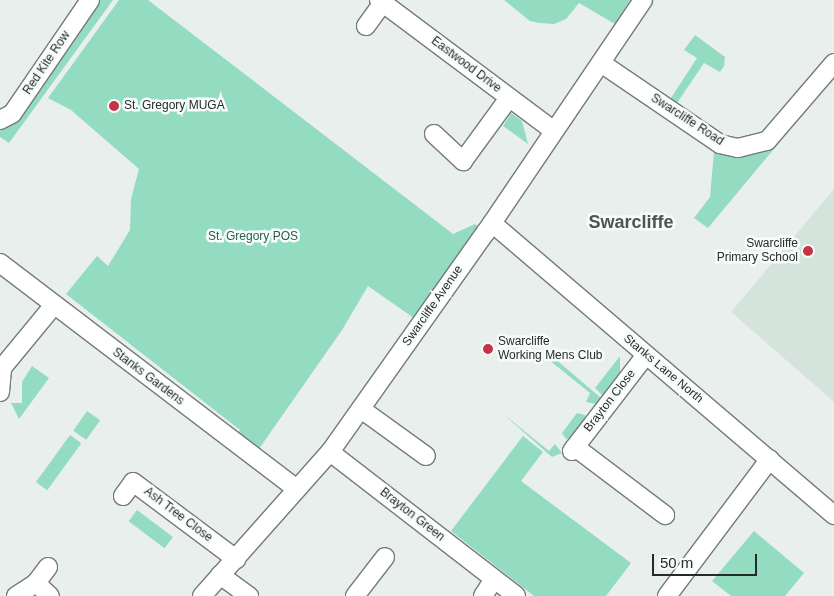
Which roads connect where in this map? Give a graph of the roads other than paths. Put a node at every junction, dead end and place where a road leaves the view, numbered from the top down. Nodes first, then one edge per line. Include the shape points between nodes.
1 (90, 0) edge
2 (643, 0) edge
3 (381, 2) edge
4 (366, 26) dead end
5 (602, 63) junction
6 (834, 63) edge
7 (509, 98) junction
8 (0, 120) edge
9 (553, 130) junction
10 (434, 134) dead end
11 (492, 223) junction
12 (0, 263) edge
13 (54, 305) junction
14 (646, 355) junction
15 (0, 392) edge
16 (361, 409) junction
17 (330, 452) junction
18 (426, 456) dead end
19 (770, 459) junction
20 (298, 489) junction
21 (123, 496) dead end
22 (665, 515) dead end
23 (834, 515) edge
24 (385, 557) dead end
25 (236, 559) junction
26 (48, 567) dead end
27 (220, 575) junction
28 (494, 579) junction
29 (36, 583) junction
30 (16, 596) edge
31 (50, 596) edge
32 (202, 596) edge
33 (249, 596) edge
34 (355, 596) edge
35 (483, 596) edge
36 (516, 596) edge
37 (666, 596) edge

1 - 8 street, Red Kite Row via 12,114
2 - 5 street, Swarcliffe Avenue
3 - 4 street
3 - 7 street, Eastwood Drive
5 - 6 street, Swarcliffe Road via 720,144 738,148 767,142
5 - 9 street, Swarcliffe Avenue
7 - 9 street, Eastwood Drive
7 - 10 street via 463,161
9 - 11 street, Swarcliffe Avenue
11 - 14 street, Stanks Lane North
11 - 16 street, Swarcliffe Avenue
12 - 13 street, Stanks Gardens
13 - 15 street via 2,368
13 - 20 street, Stanks Gardens
14 - 19 street, Stanks Lane North
14 - 22 street, Brayton Close via 574,449
16 - 17 street, Swarcliffe Avenue
16 - 18 street
17 - 20 street, Swarcliffe Avenue
17 - 28 street, Brayton Green
19 - 23 street, Stanks Lane North
19 - 37 street
20 - 25 street, Swarcliffe Avenue
21 - 25 street, Ash Tree Close via 133,482
24 - 34 street
25 - 27 street, Swarcliffe Avenue
26 - 29 street
27 - 32 street, Swarcliffe Avenue
27 - 33 street
28 - 35 street
28 - 36 street, Brayton Green
29 - 30 street
29 - 31 street

